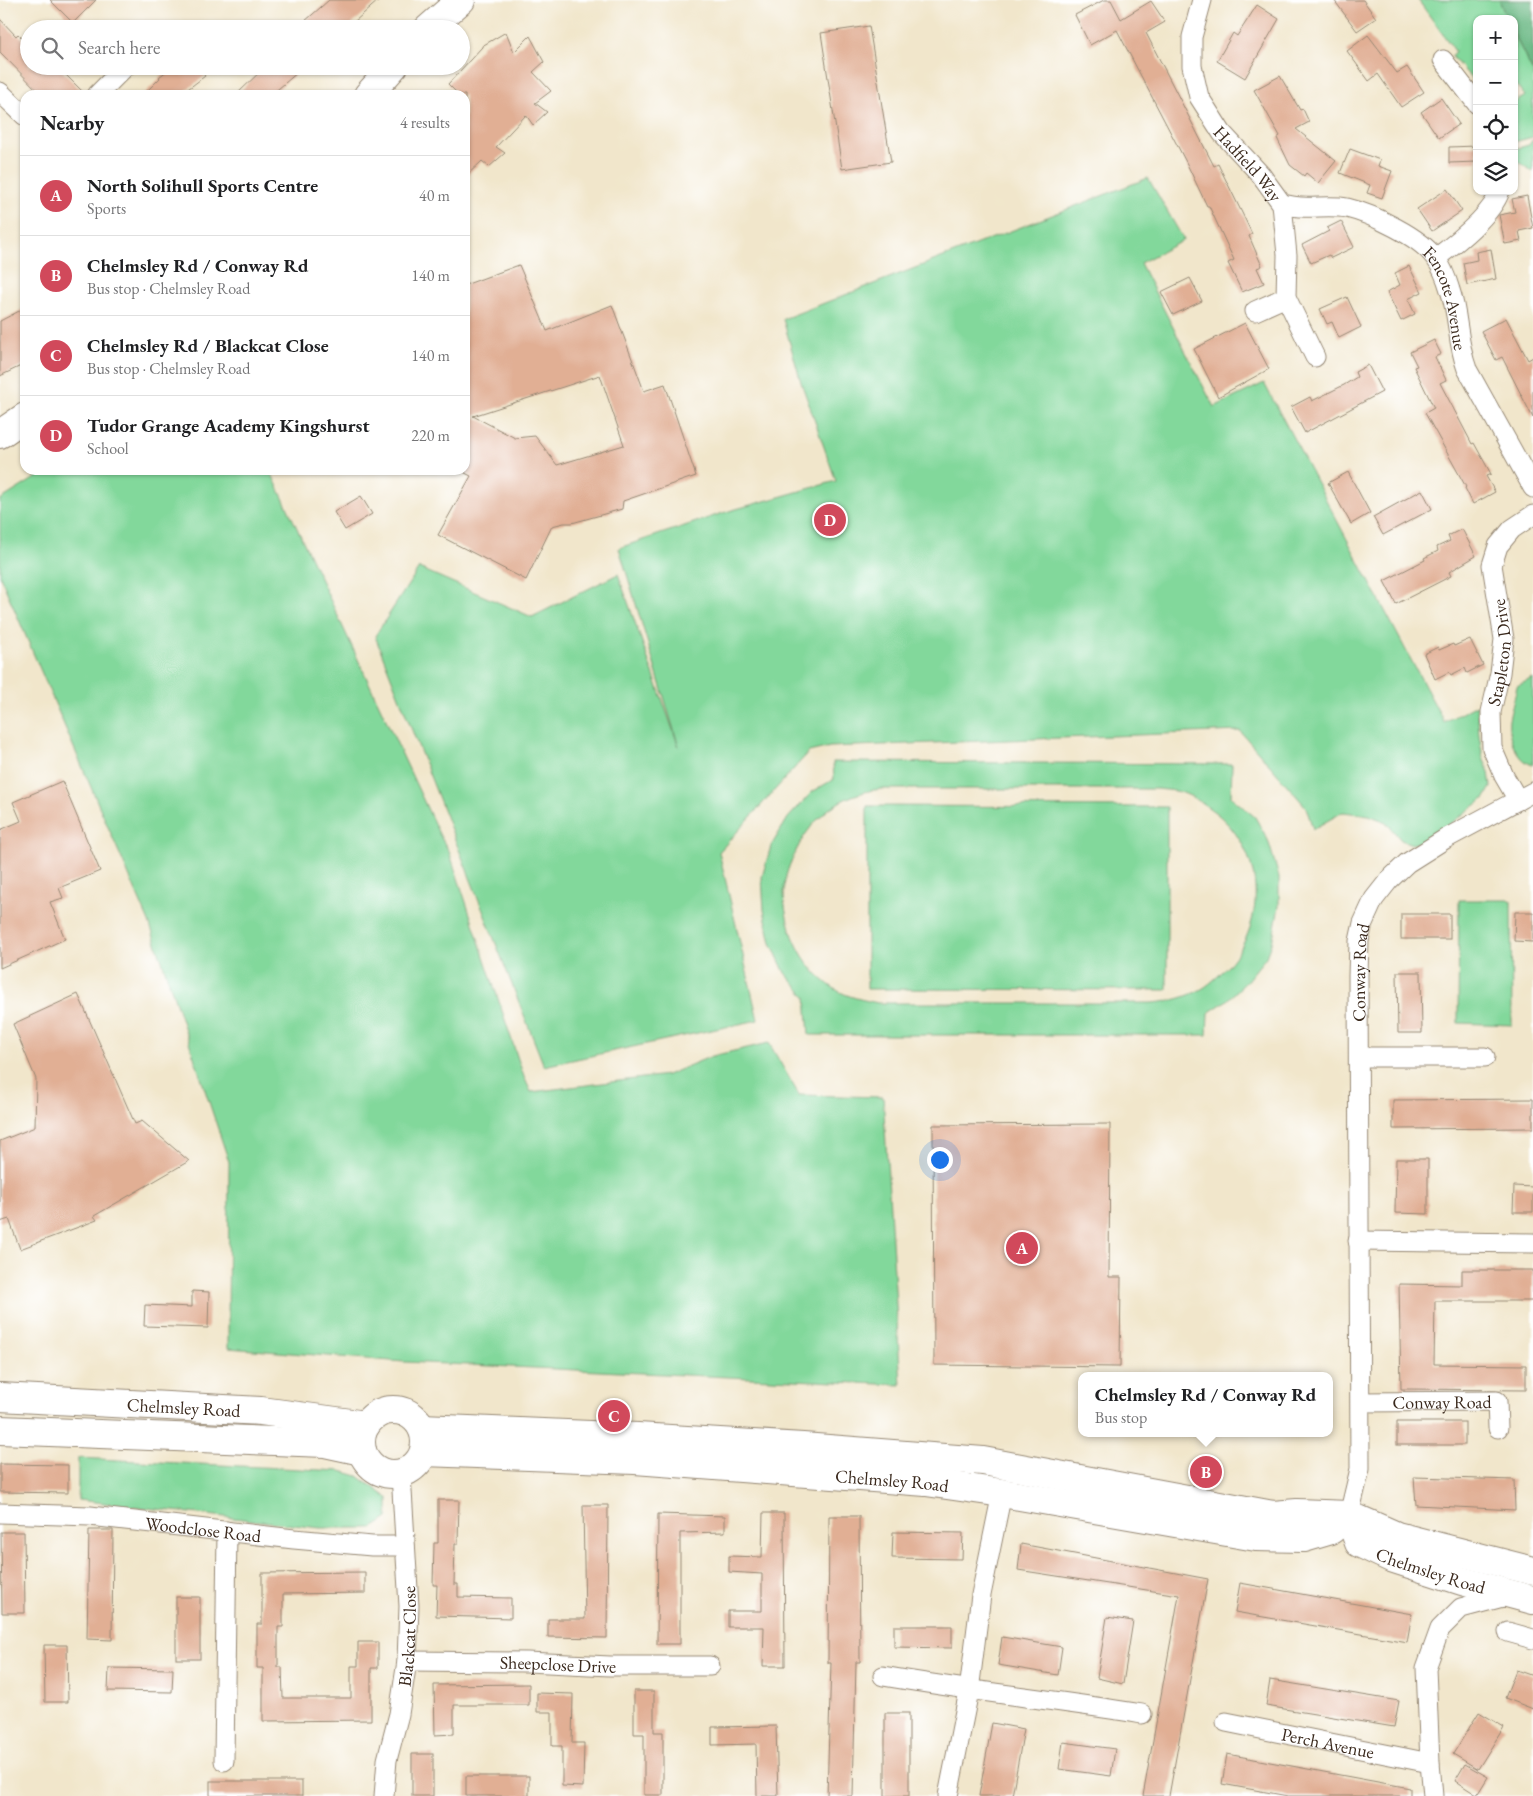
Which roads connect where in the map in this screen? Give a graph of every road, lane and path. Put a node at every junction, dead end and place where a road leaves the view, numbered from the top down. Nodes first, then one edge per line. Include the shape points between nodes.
1 (462, 0) edge
2 (1200, 1) edge
3 (439, 20) edge
4 (1443, 60) dead end
5 (117, 75) edge
6 (386, 75) edge
7 (102, 90) edge
8 (372, 90) edge
9 (0, 92) edge
10 (1473, 99) edge
11 (20, 111) edge
12 (1498, 195) edge
13 (1282, 204) junction
14 (1436, 258) junction
15 (1286, 297) junction
16 (1255, 311) dead end
17 (1315, 357) dead end
18 (20, 420) edge
19 (0, 434) edge
20 (1533, 488) edge
21 (1533, 515) edge
22 (1526, 796) edge
23 (1360, 1057) junction
24 (1485, 1057) dead end
25 (1358, 1241) junction
26 (1533, 1243) edge
27 (0, 1397) edge
28 (1361, 1402) junction
29 (366, 1425) junction
30 (1498, 1428) dead end
31 (0, 1430) edge
32 (423, 1440) junction
33 (362, 1452) junction
34 (401, 1474) junction
35 (1002, 1493) junction
36 (0, 1513) edge
37 (1349, 1515) junction
38 (226, 1531) junction
39 (406, 1546) junction
40 (1533, 1571) edge
41 (1523, 1597) edge
42 (1508, 1632) dead end
43 (1533, 1639) edge
44 (406, 1661) junction
45 (710, 1666) dead end
46 (884, 1676) dead end
47 (969, 1691) junction
48 (1142, 1714) dead end
49 (1226, 1722) dead end
50 (224, 1761) dead end
51 (1430, 1763) junction
52 (384, 1796) edge
53 (948, 1796) edge
54 (1433, 1796) edge

1 - 3 street
2 - 13 street, Hadfield Way via 1192,37 1192,66 1199,97 1222,133
4 - 10 street
5 - 7 street
6 - 8 street
9 - 11 street
12 - 14 street via 1460,240
13 - 14 street, Fencote Avenue via 1346,208 1370,216 1416,240
13 - 15 street, Hadfield Way via 1287,255
14 - 20 street, Fencote Avenue via 1450,288 1467,369
15 - 16 street
15 - 17 street, Hadfield Way
18 - 19 street
21 - 22 street, Stapleton Drive via 1512,529 1498,546 1492,565 1504,639 1490,712 1492,748 1504,776
22 - 23 street, Conway Road via 1407,863 1374,899 1359,941
23 - 24 street
23 - 25 street, Conway Road
25 - 26 street
25 - 28 street, Conway Road
27 - 29 street, Chelmsley Road via 262,1411
28 - 30 street, Conway Road via 1497,1401
28 - 37 street, Conway Road via 1360,1469
29 - 32 street via 378,1414 395,1410 407,1413 418,1422
29 - 33 street via 361,1438
31 - 33 street, Chelmsley Road via 324,1443
32 - 34 street via 416,1465
32 - 35 street, Chelmsley Road via 926,1482
32 - 37 street, Chelmsley Road via 638,1437 803,1447 983,1462 1273,1515
33 - 34 street via 368,1464 378,1472
34 - 39 street, Blackcat Close
35 - 37 street, Chelmsley Road via 1256,1537 1304,1538 1331,1530
35 - 47 street via 981,1595
36 - 38 street, Woodclose Road via 90,1516
37 - 40 street, Chelmsley Road via 1397,1536
37 - 41 street, Chelmsley Road via 1359,1543 1391,1558
38 - 39 street, Woodclose Road via 372,1546
38 - 50 street
39 - 44 street, Blackcat Close via 409,1606
41 - 51 street via 1461,1608 1440,1629 1426,1668
42 - 43 street
44 - 45 street, Sheepclose Drive
44 - 52 street, Blackcat Close via 399,1714 387,1760
46 - 47 street
47 - 48 street
47 - 53 street
49 - 51 street, Perch Avenue
51 - 54 street

